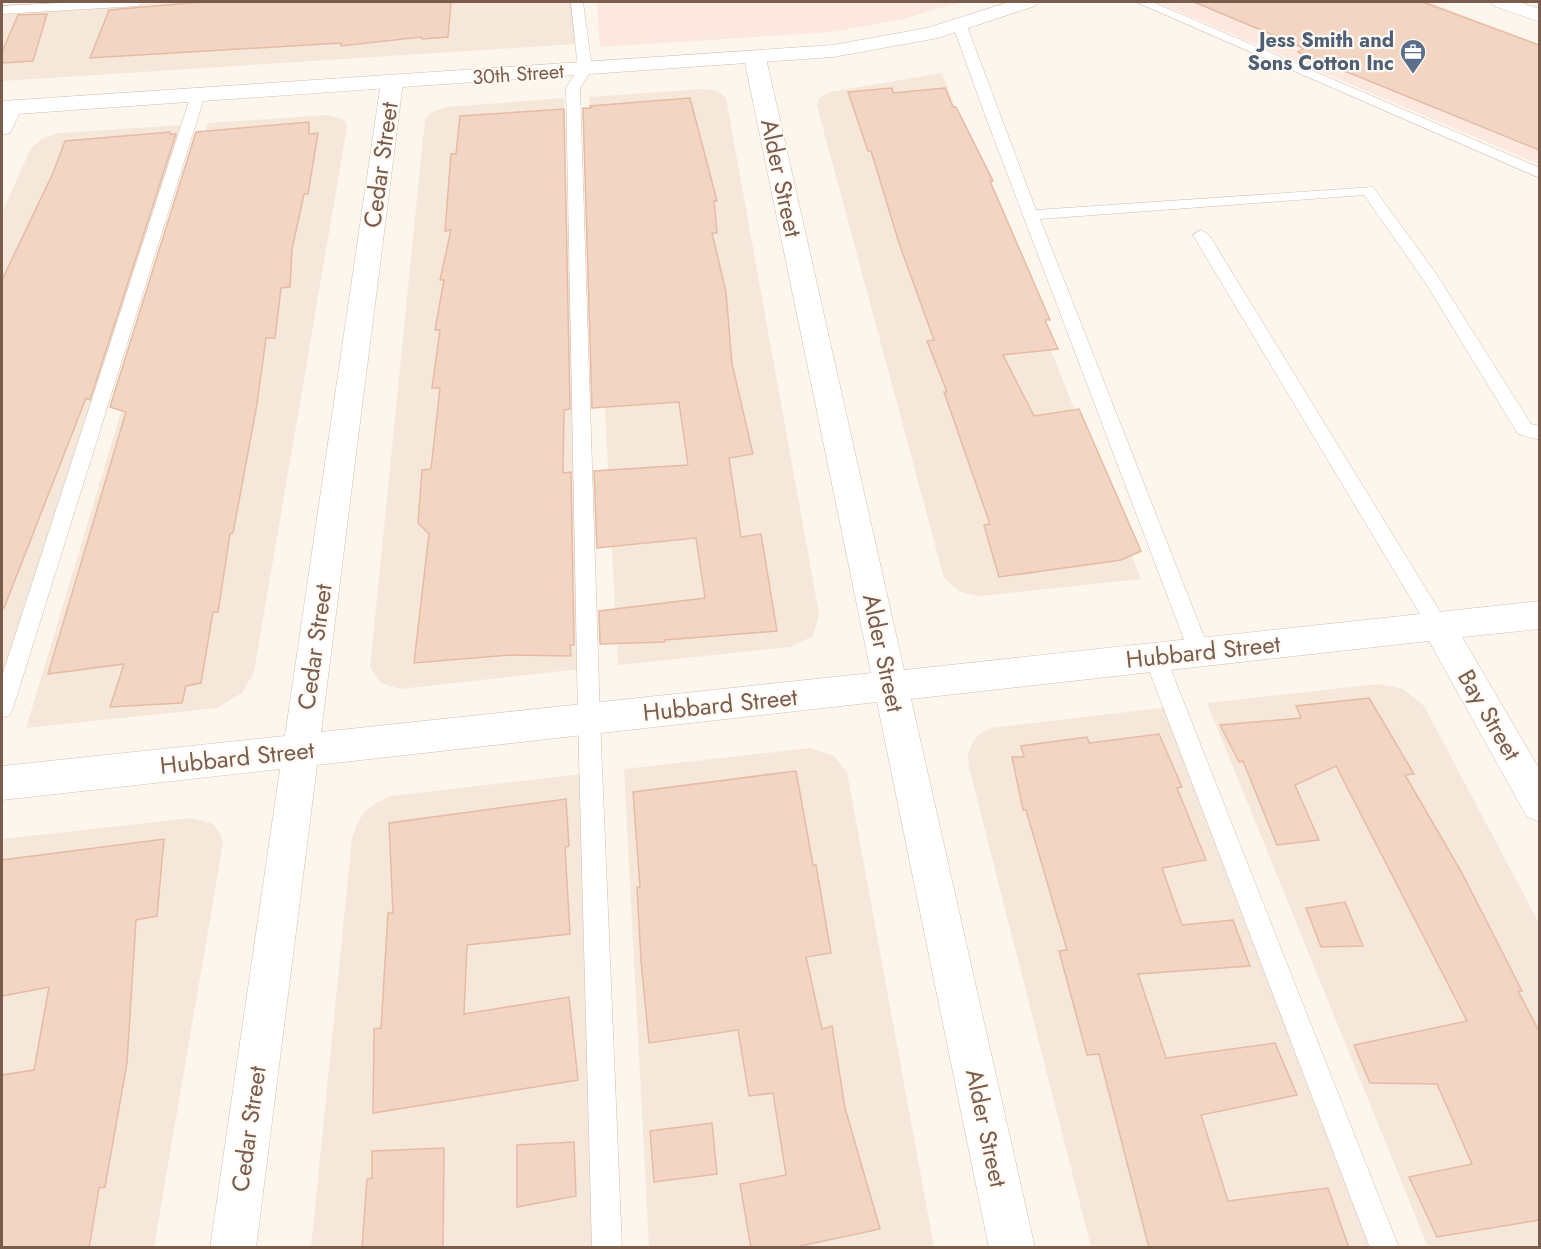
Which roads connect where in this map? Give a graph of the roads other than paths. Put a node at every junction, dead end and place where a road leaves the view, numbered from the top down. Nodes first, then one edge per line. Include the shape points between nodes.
1 (138, 2) edge
2 (577, 2) edge
3 (1028, 2) edge
4 (1142, 2) edge
5 (1501, 2) edge
6 (2, 10) edge
7 (1539, 16) edge
8 (960, 26) junction
9 (755, 58) junction
10 (585, 69) junction
11 (392, 82) junction
12 (198, 95) junction
13 (7, 108) edge
14 (2, 128) edge
15 (1539, 174) edge
16 (1032, 214) junction
17 (1201, 235) dead end
18 (1539, 434) edge
19 (1539, 615) edge
20 (1438, 626) junction
21 (1199, 652) junction
22 (1155, 657) junction
23 (891, 686) junction
24 (2, 708) edge
25 (589, 719) junction
26 (301, 750) junction
27 (2, 783) edge
28 (1539, 805) edge
29 (232, 1248) edge
30 (607, 1248) edge
31 (1012, 1248) edge
32 (1385, 1248) edge

1 - 6 lane
2 - 10 lane
3 - 8 street, 30th Street
4 - 15 lane
5 - 7 street
8 - 9 street, 30th Street via 883,44
8 - 16 lane
9 - 10 street, 30th Street
9 - 23 street, Alder Street
10 - 11 street, 30th Street
10 - 25 lane via 573,88
11 - 12 street, 30th Street
11 - 26 street, Cedar Street
12 - 13 street, 30th Street
12 - 24 lane
13 - 14 street
16 - 18 lane via 1368,190 1431,279 1525,429
16 - 21 lane
17 - 20 lane
19 - 20 street, Hubbard Street
20 - 21 street, Hubbard Street
20 - 28 street, Bay Street
21 - 22 street, Hubbard Street
22 - 23 street, Hubbard Street
22 - 32 lane
23 - 25 street, Hubbard Street
23 - 31 street, Alder Street
25 - 26 street, Hubbard Street
25 - 30 lane
26 - 27 street, Hubbard Street
26 - 29 street, Cedar Street

